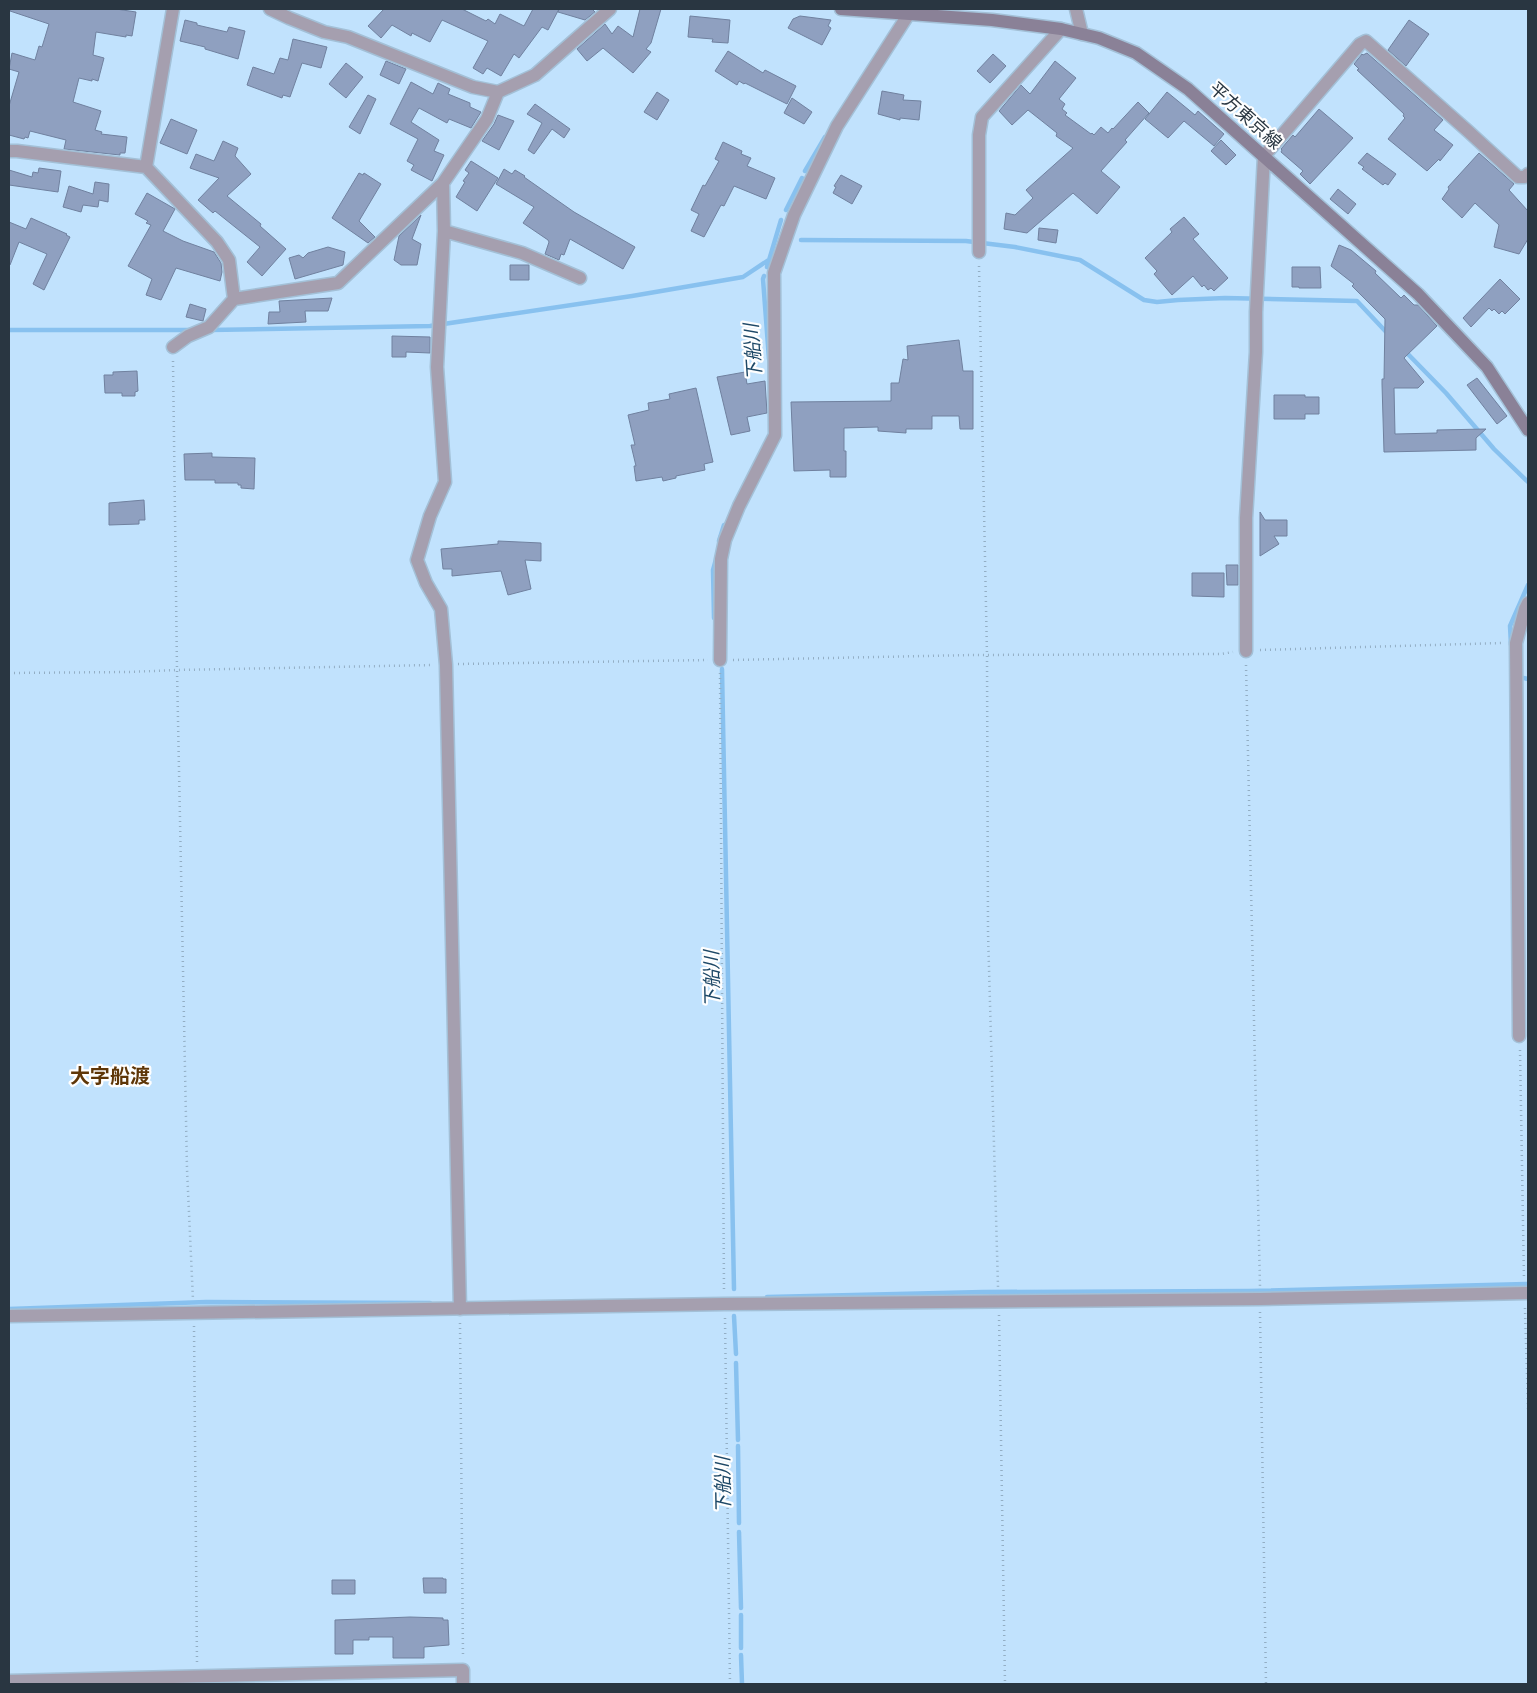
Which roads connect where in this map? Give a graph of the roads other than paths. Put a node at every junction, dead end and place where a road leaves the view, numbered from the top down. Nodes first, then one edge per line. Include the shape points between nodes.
1 (173, 9) edge
2 (270, 9) edge
3 (610, 9) edge
4 (841, 9) edge
5 (1076, 9) edge
6 (908, 15) junction
7 (1061, 29) junction
8 (1082, 34) junction
9 (498, 92) junction
10 (9, 151) edge
11 (1264, 156) junction
12 (146, 167) junction
13 (1528, 174) edge
14 (443, 183) junction
15 (444, 231) junction
16 (979, 252) road end
17 (580, 278) dead end
18 (234, 298) junction
19 (173, 347) road end
20 (1528, 430) edge
21 (1528, 603) edge
22 (1246, 651) road end
23 (720, 660) road end
24 (1519, 1036) road end
25 (1526, 1293) edge
26 (460, 1308) junction
27 (9, 1316) edge
28 (9, 1681) edge
29 (463, 1684) edge

1 - 12 street
2 - 9 street via 473,87
3 - 9 street via 535,75
4 - 6 main road, 平方東京線
5 - 8 street
6 - 7 main road, 平方東京線 via 992,20
6 - 23 street via 837,126 794,215 774,274 775,435 725,540 721,559
7 - 8 main road, 平方東京線
7 - 16 street via 982,116 979,135
8 - 11 main road, 平方東京線 via 1136,53 1188,89
9 - 14 street via 487,119
10 - 12 street
11 - 13 street via 1366,41 1518,177
11 - 20 main road, 平方東京線 via 1418,294 1487,367
11 - 22 street via 1246,518
12 - 18 street via 230,260
14 - 15 street
14 - 18 street via 338,283
15 - 17 street via 522,253
15 - 26 street via 437,367 445,482 430,516 417,560 442,609 446,665
18 - 19 street via 209,326
21 - 24 street via 1516,643
25 - 26 street
26 - 27 street
28 - 29 street via 463,1670

